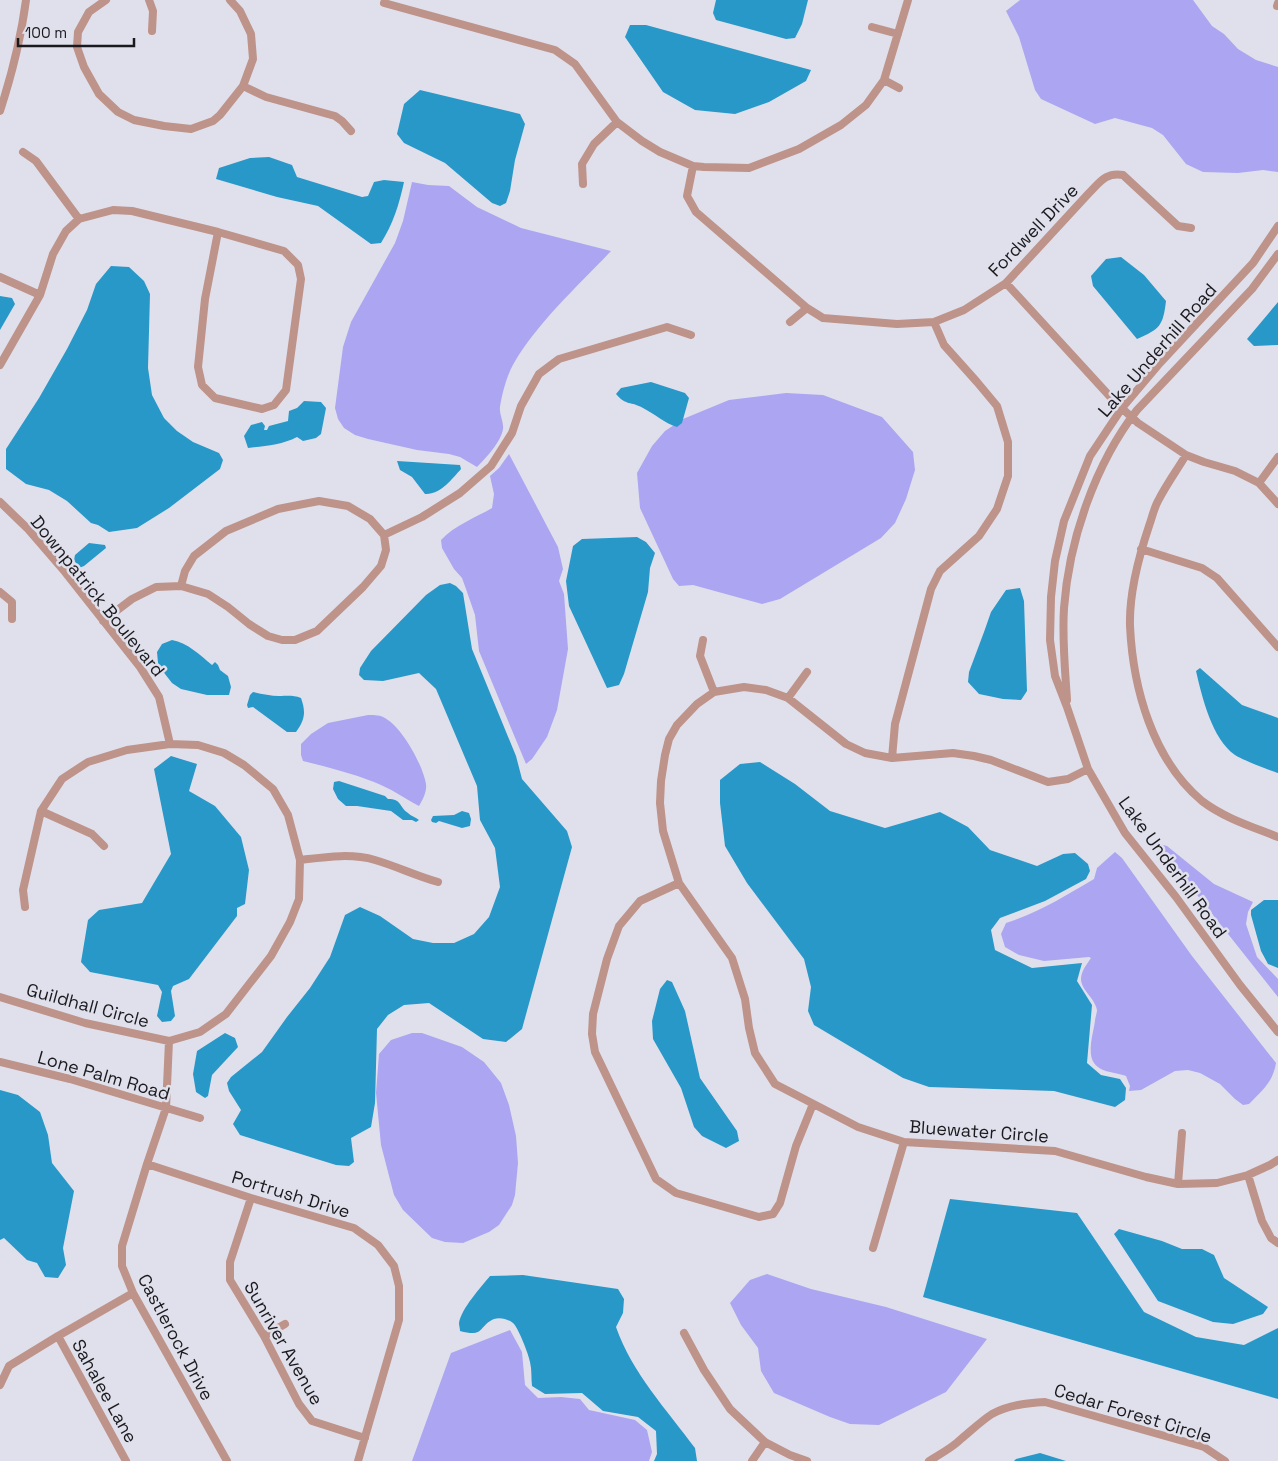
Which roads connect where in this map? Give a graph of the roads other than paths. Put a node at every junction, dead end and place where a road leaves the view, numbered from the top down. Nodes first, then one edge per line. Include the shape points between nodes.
1 (26, 0) edge
2 (106, 0) edge
3 (149, 0) edge
4 (230, 0) edge
5 (908, 0) edge
6 (384, 3) dead end
7 (872, 28) dead end
8 (152, 30) dead end
9 (898, 34) junction
10 (884, 80) junction
11 (243, 86) junction
12 (899, 88) dead end
13 (0, 111) edge
14 (617, 122) junction
15 (351, 131) dead end
16 (23, 152) dead end
17 (693, 166) junction
18 (583, 184) dead end
19 (79, 219) junction
20 (1278, 226) edge
21 (1191, 228) dead end
22 (218, 232) junction
23 (1278, 254) edge
24 (0, 277) edge
25 (1006, 283) junction
26 (40, 296) junction
27 (807, 308) junction
28 (790, 322) dead end
29 (934, 322) junction
30 (692, 335) dead end
31 (0, 365) edge
32 (1122, 408) junction
33 (1132, 417) junction
34 (1186, 455) junction
35 (1278, 457) edge
36 (1260, 483) junction
37 (0, 502) edge
38 (1278, 504) edge
39 (384, 535) junction
40 (1141, 549) junction
41 (181, 586) junction
42 (0, 592) edge
43 (12, 618) dead end
44 (103, 621) junction
45 (703, 640) dead end
46 (1278, 647) edge
47 (807, 672) dead end
48 (714, 692) junction
49 (788, 698) junction
50 (1068, 707) junction
51 (170, 744) junction
52 (892, 758) junction
53 (1088, 769) junction
54 (41, 811) junction
55 (1278, 837) edge
56 (104, 846) dead end
57 (300, 860) junction
58 (438, 882) dead end
59 (679, 883) junction
60 (25, 907) dead end
61 (0, 997) edge
62 (1278, 1032) edge
63 (169, 1041) junction
64 (0, 1062) edge
65 (813, 1104) junction
66 (166, 1108) junction
67 (200, 1118) dead end
68 (1182, 1133) dead end
69 (904, 1142) junction
70 (1278, 1160) edge
71 (147, 1164) junction
72 (1248, 1175) junction
73 (1178, 1184) junction
74 (252, 1198) junction
75 (1278, 1243) edge
76 (873, 1248) dead end
77 (134, 1293) junction
78 (285, 1324) dead end
79 (684, 1333) dead end
80 (58, 1336) junction
81 (264, 1336) junction
82 (0, 1385) edge
83 (364, 1438) junction
84 (765, 1442) junction
85 (126, 1461) edge
86 (227, 1461) edge
87 (358, 1461) edge
88 (752, 1461) edge
89 (807, 1461) edge
90 (929, 1461) edge
91 (1225, 1461) edge

1 - 13 street via 22,31
2 - 11 street via 89,12 78,32 77,47 99,94 118,112 134,120 191,129 214,121
3 - 8 street via 153,10
4 - 11 street via 240,11 251,34 253,59
5 - 9 street
6 - 14 street via 555,50 575,64
7 - 9 street
9 - 10 street
10 - 12 street
10 - 17 street via 866,105 841,125 799,149 749,168
11 - 15 street via 266,97 335,116
14 - 17 street via 660,152
14 - 18 street via 594,144 582,164
16 - 19 street via 36,161
17 - 27 street, Fordwell Drive via 687,196 696,212
19 - 22 street via 113,210 132,211
19 - 26 street via 66,231 53,254
20 - 32 street, Lake Underhill Road via 1253,263
21 - 25 street, Fordwell Drive via 1178,226 1123,175 1114,174 1103,179 1089,193
22 - 22 street via 284,251 298,264 301,278 286,390 274,405 262,408 215,398 202,385 198,367 205,298
23 - 33 street, Lake Underhill Road via 1252,289
24 - 26 street
25 - 29 street, Fordwell Drive via 964,310
25 - 32 street
26 - 31 street
27 - 28 street
27 - 29 street, Fordwell Drive via 823,318 898,324
29 - 52 street via 944,345 997,406 1008,442 1008,476 997,509 979,536 940,571 931,589 895,724
30 - 39 street via 667,327 559,359 539,374 521,406 512,433 491,466 460,493 422,517
32 - 33 street
32 - 50 street, Lake Underhill Road via 1090,456 1064,521 1055,561 1050,640 1055,676
33 - 34 street
33 - 50 street, Lake Underhill Road via 1104,463 1090,495 1069,569 1064,609
34 - 36 street
34 - 40 street via 1158,501
35 - 36 street
36 - 38 street
37 - 44 street, Downpatrick Boulevard via 27,528
39 - 41 street via 370,519 348,506 319,502 278,509 226,531 200,551 185,570
39 - 41 street via 386,550 381,566 316,631 295,640 268,636 208,594
40 - 46 street via 1202,568 1216,578
40 - 55 street via 1130,625 1142,701 1154,735 1182,782 1204,802
41 - 44 street via 156,587
42 - 43 street via 12,602
44 - 51 street, Downpatrick Boulevard via 159,697
45 - 48 street via 700,656
47 - 49 street
48 - 49 street, Bluewater Circle via 744,687
48 - 59 street, Bluewater Circle via 696,704 677,725 665,756 660,803 663,831
49 - 52 street, Bluewater Circle via 846,744 865,754
50 - 53 street, Lake Underhill Road
51 - 54 street, Guildhall Circle via 127,750 88,762 62,779
51 - 57 street, Guildhall Circle via 198,746 224,753 273,788 288,815
52 - 53 street, Bluewater Circle via 953,753 974,756 1048,782 1068,779
53 - 62 street, Lake Underhill Road via 1126,833
54 - 56 street via 92,834
54 - 60 street, Guildhall Circle via 23,890
57 - 58 street via 356,856
57 - 63 street, Guildhall Circle via 298,899 290,922 271,956 226,1014 200,1032
59 - 65 street, Bluewater Circle via 732,958 745,999 755,1053 775,1084
59 - 65 street via 640,901 619,926 593,1014 595,1052 656,1178 676,1193 759,1217 773,1214 780,1203 796,1146
61 - 63 street, Guildhall Circle via 85,1022
63 - 66 street, Guildhall Circle
64 - 66 street, Lone Palm Road
65 - 69 street, Bluewater Circle via 858,1127
66 - 67 street, Lone Palm Road
66 - 71 street, Castlerock Drive
68 - 73 street
69 - 73 street, Bluewater Circle via 1055,1151
69 - 76 street
70 - 72 street, Bluewater Circle
71 - 74 street, Portrush Drive
71 - 77 street, Castlerock Drive via 122,1246 122,1266
72 - 73 street, Bluewater Circle via 1217,1183
72 - 75 street via 1262,1221 1271,1238
74 - 81 street, Sunriver Avenue via 230,1262 230,1280
74 - 83 street, Portrush Drive via 354,1228 378,1245 394,1266 399,1286 399,1320
77 - 80 street
77 - 86 street, Castlerock Drive
78 - 81 street
79 - 84 street via 730,1409
80 - 82 street via 9,1366
80 - 85 street, Sahalee Lane
81 - 83 street, Sunriver Avenue via 299,1404 312,1421
83 - 87 street, Portrush Drive
84 - 88 street
84 - 89 street
90 - 91 street, Cedar Forest Circle via 992,1415 1030,1402 1045,1402 1204,1446

